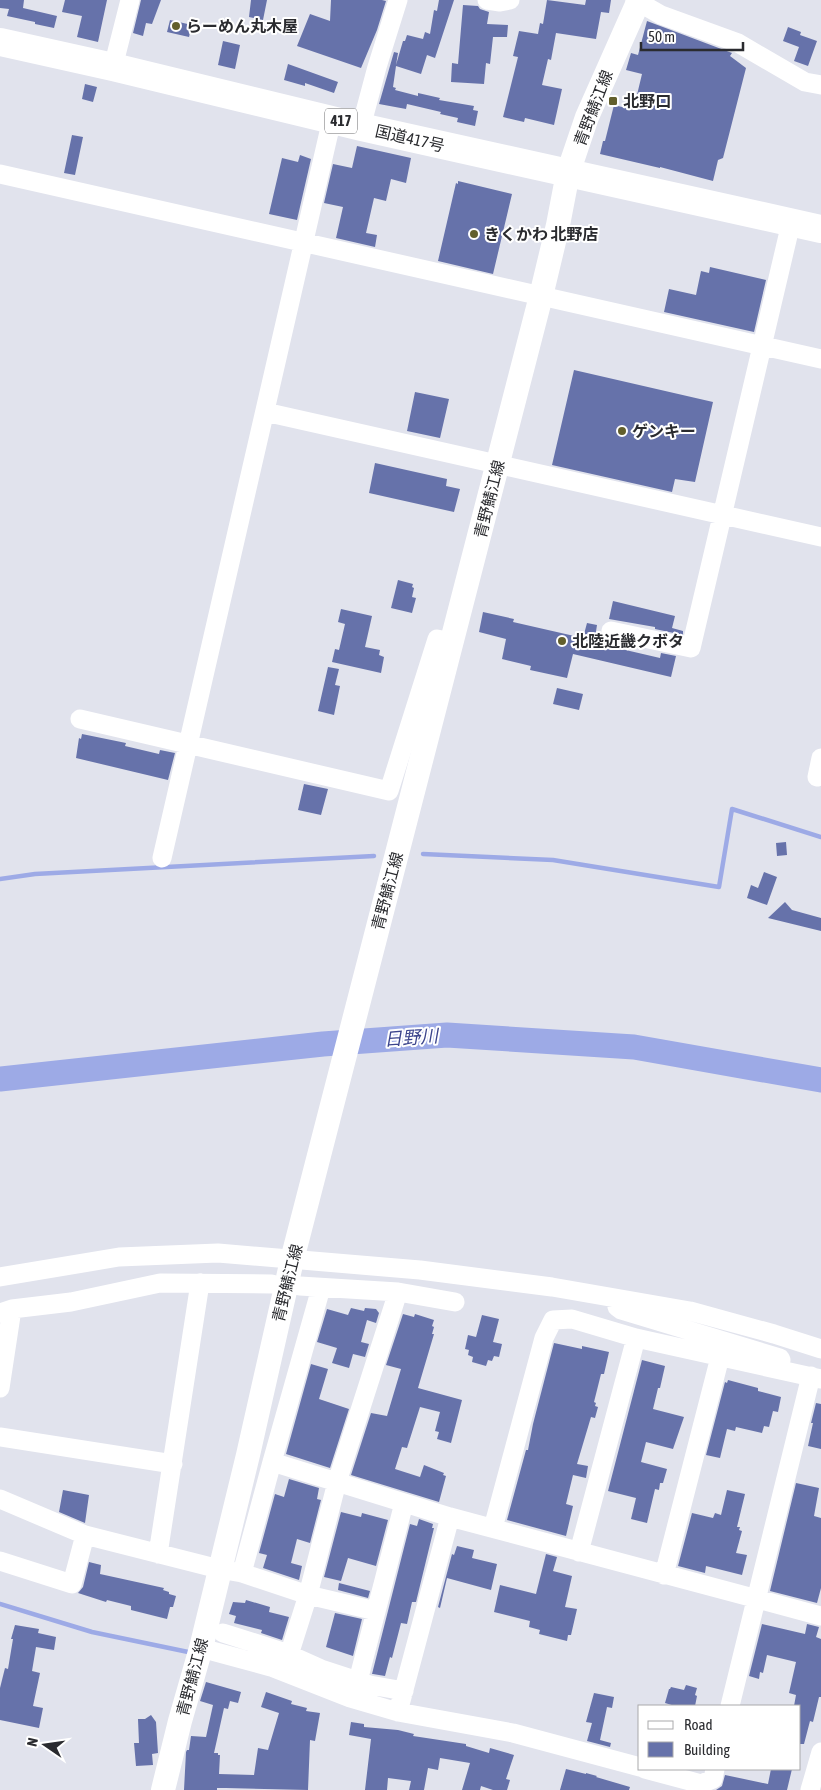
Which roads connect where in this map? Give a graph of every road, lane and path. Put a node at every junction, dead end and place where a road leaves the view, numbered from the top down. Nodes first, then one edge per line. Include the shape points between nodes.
1 (130, 0) edge
2 (398, 0) edge
3 (487, 0) edge
4 (510, 0) edge
5 (637, 0) edge
6 (0, 42) edge
7 (113, 67) junction
8 (821, 86) edge
9 (332, 119) junction
10 (361, 127) junction
11 (0, 174) edge
12 (568, 174) junction
13 (791, 223) junction
14 (821, 229) edge
15 (304, 242) junction
16 (540, 296) junction
17 (761, 345) junction
18 (821, 359) edge
19 (265, 412) junction
20 (498, 464) junction
21 (722, 514) junction
22 (821, 536) edge
23 (611, 631) dead end
24 (452, 642) junction
25 (80, 719) dead end
26 (188, 744) junction
27 (821, 758) edge
28 (817, 777) dead end
29 (162, 858) dead end
30 (293, 1254) junction
31 (0, 1277) edge
32 (200, 1283) junction
33 (272, 1284) dead end
34 (300, 1286) dead end
35 (321, 1288) junction
36 (398, 1292) junction
37 (600, 1296) junction
38 (455, 1302) dead end
39 (6, 1311) edge
40 (636, 1338) junction
41 (821, 1349) edge
42 (720, 1357) junction
43 (785, 1371) junction
44 (816, 1377) edge
45 (0, 1388) edge
46 (0, 1437) edge
47 (272, 1462) junction
48 (173, 1464) junction
49 (337, 1482) junction
50 (0, 1499) edge
51 (404, 1503) junction
52 (450, 1517) junction
53 (493, 1528) junction
54 (84, 1535) junction
55 (579, 1552) junction
56 (158, 1554) junction
57 (0, 1561) edge
58 (219, 1569) junction
59 (242, 1573) junction
60 (664, 1575) junction
61 (308, 1594) junction
62 (756, 1599) junction
63 (376, 1611) junction
64 (821, 1616) edge
65 (223, 1633) dead end
66 (201, 1648) junction
67 (289, 1655) junction
68 (358, 1681) junction
69 (404, 1691) junction
70 (730, 1705) edge
71 (398, 1712) junction
72 (821, 1752) edge
73 (638, 1766) edge
74 (649, 1770) edge
75 (715, 1770) edge
76 (700, 1787) edge
77 (163, 1790) edge
78 (810, 1790) edge

1 - 7 street
2 - 10 street
3 - 4 street
5 - 8 street via 661,15 738,43 805,82
5 - 12 main road, 青野鯖江線 via 587,117
6 - 7 highway, 国道417号 / 417
7 - 9 highway, 国道417号 / 417
9 - 10 highway, 国道417号 / 417
9 - 15 street
10 - 12 highway, 国道417号 / 417
11 - 15 street
12 - 13 highway, 国道417号 / 417
12 - 16 main road, 青野鯖江線
13 - 14 highway, 国道417号 / 417
13 - 17 street
15 - 16 street
15 - 19 street
16 - 17 street
16 - 20 main road, 青野鯖江線
17 - 18 street
17 - 21 street
19 - 20 street
19 - 26 street
20 - 21 street
20 - 24 main road, 青野鯖江線
21 - 22 street
21 - 23 street via 691,648
24 - 26 street via 437,639 389,791
24 - 30 main road, 青野鯖江線
25 - 26 street
26 - 29 street
27 - 28 street
30 - 31 street via 218,1253 119,1258
30 - 37 street
30 - 58 main road, 青野鯖江線
32 - 33 street
32 - 39 street via 160,1283 72,1302
32 - 48 street
34 - 35 street
35 - 36 street
35 - 47 street
36 - 38 street
36 - 49 street
37 - 41 street via 690,1311
37 - 43 street via 621,1310 780,1358
39 - 45 street
40 - 42 street
40 - 53 street via 572,1319 553,1320 544,1338
40 - 55 street
42 - 43 street
42 - 60 street
43 - 44 street
44 - 62 street
46 - 48 street
47 - 49 street
47 - 59 street
48 - 56 street
49 - 51 street
49 - 61 street
50 - 54 street
51 - 52 street
51 - 63 street
52 - 53 street
52 - 69 street
53 - 55 street
54 - 56 street
54 - 57 street via 72,1584
55 - 60 street
56 - 58 street
58 - 59 street
58 - 66 main road, 青野鯖江線
59 - 61 street
60 - 62 street
61 - 63 street
61 - 67 street
62 - 64 street
62 - 70 street
63 - 68 street
65 - 67 street
66 - 71 street via 272,1667 350,1698
66 - 77 main road, 青野鯖江線
67 - 68 street
68 - 69 street
69 - 71 street
71 - 73 street via 513,1733
72 - 78 street
74 - 76 street
75 - 76 street via 713,1779

